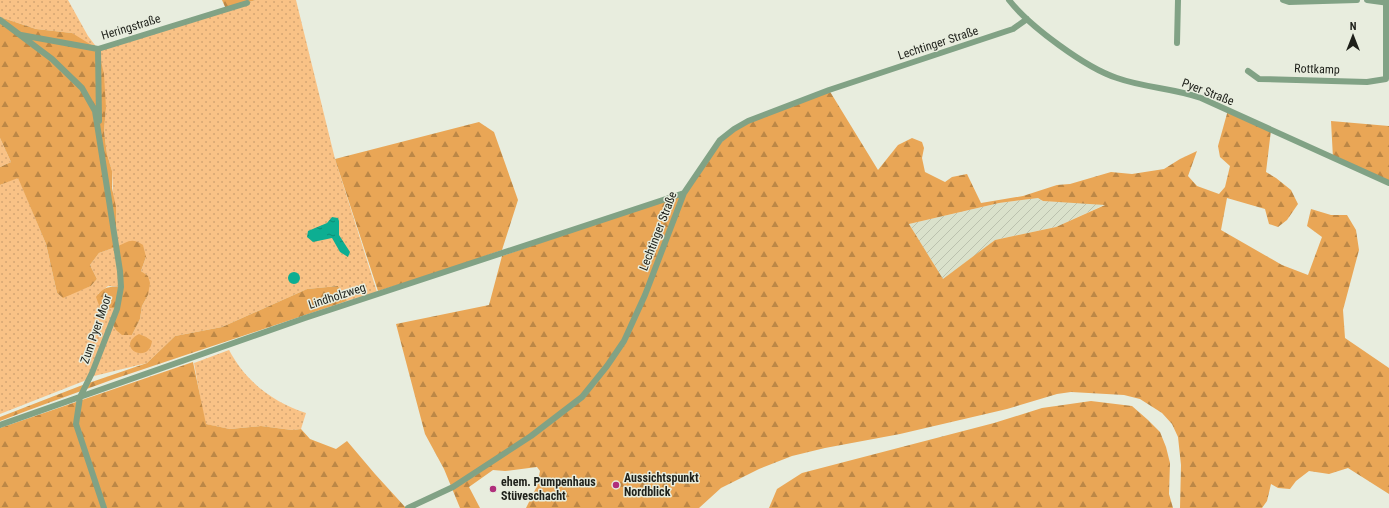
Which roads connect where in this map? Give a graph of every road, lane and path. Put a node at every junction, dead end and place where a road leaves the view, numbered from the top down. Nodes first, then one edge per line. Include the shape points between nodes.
1 (1009, 0) edge
2 (1178, 0) edge
3 (1283, 0) edge
4 (1357, 0) edge
5 (1367, 0) edge
6 (1387, 2) edge
7 (247, 3) dead end
8 (1027, 19) junction
9 (0, 20) edge
10 (19, 34) junction
11 (1177, 43) dead end
12 (98, 49) junction
13 (1248, 72) dead end
14 (1388, 79) edge
15 (98, 128) junction
16 (1389, 183) edge
17 (684, 193) junction
18 (80, 397) junction
19 (0, 425) edge
20 (104, 508) edge
21 (408, 508) edge

1 - 8 street, Pyer Straße
2 - 11 street
3 - 4 street
5 - 6 street
6 - 14 street, Rottkamp
7 - 12 street, Heringstraße
8 - 16 street, Pyer Straße via 1074,55 1100,71 1118,78 1201,98
8 - 17 street, Lechtinger Straße via 1013,29 829,90 748,121 720,140
9 - 10 street, Zum Pyer Moor
10 - 12 street, Heringstraße
10 - 15 street, Zum Pyer Moor via 52,58 82,88 94,111
12 - 15 street, Zum Pyer Moor
13 - 14 street, Rottkamp via 1259,79 1367,82
15 - 18 street, Zum Pyer Moor via 121,287 112,323
17 - 18 street, Lindholzweg via 305,318
17 - 21 street, Lechtinger Straße via 643,300 624,340 582,398 531,436 453,487
18 - 19 street, Lindholzweg
18 - 20 street, Zum Pyer Moor via 76,424

